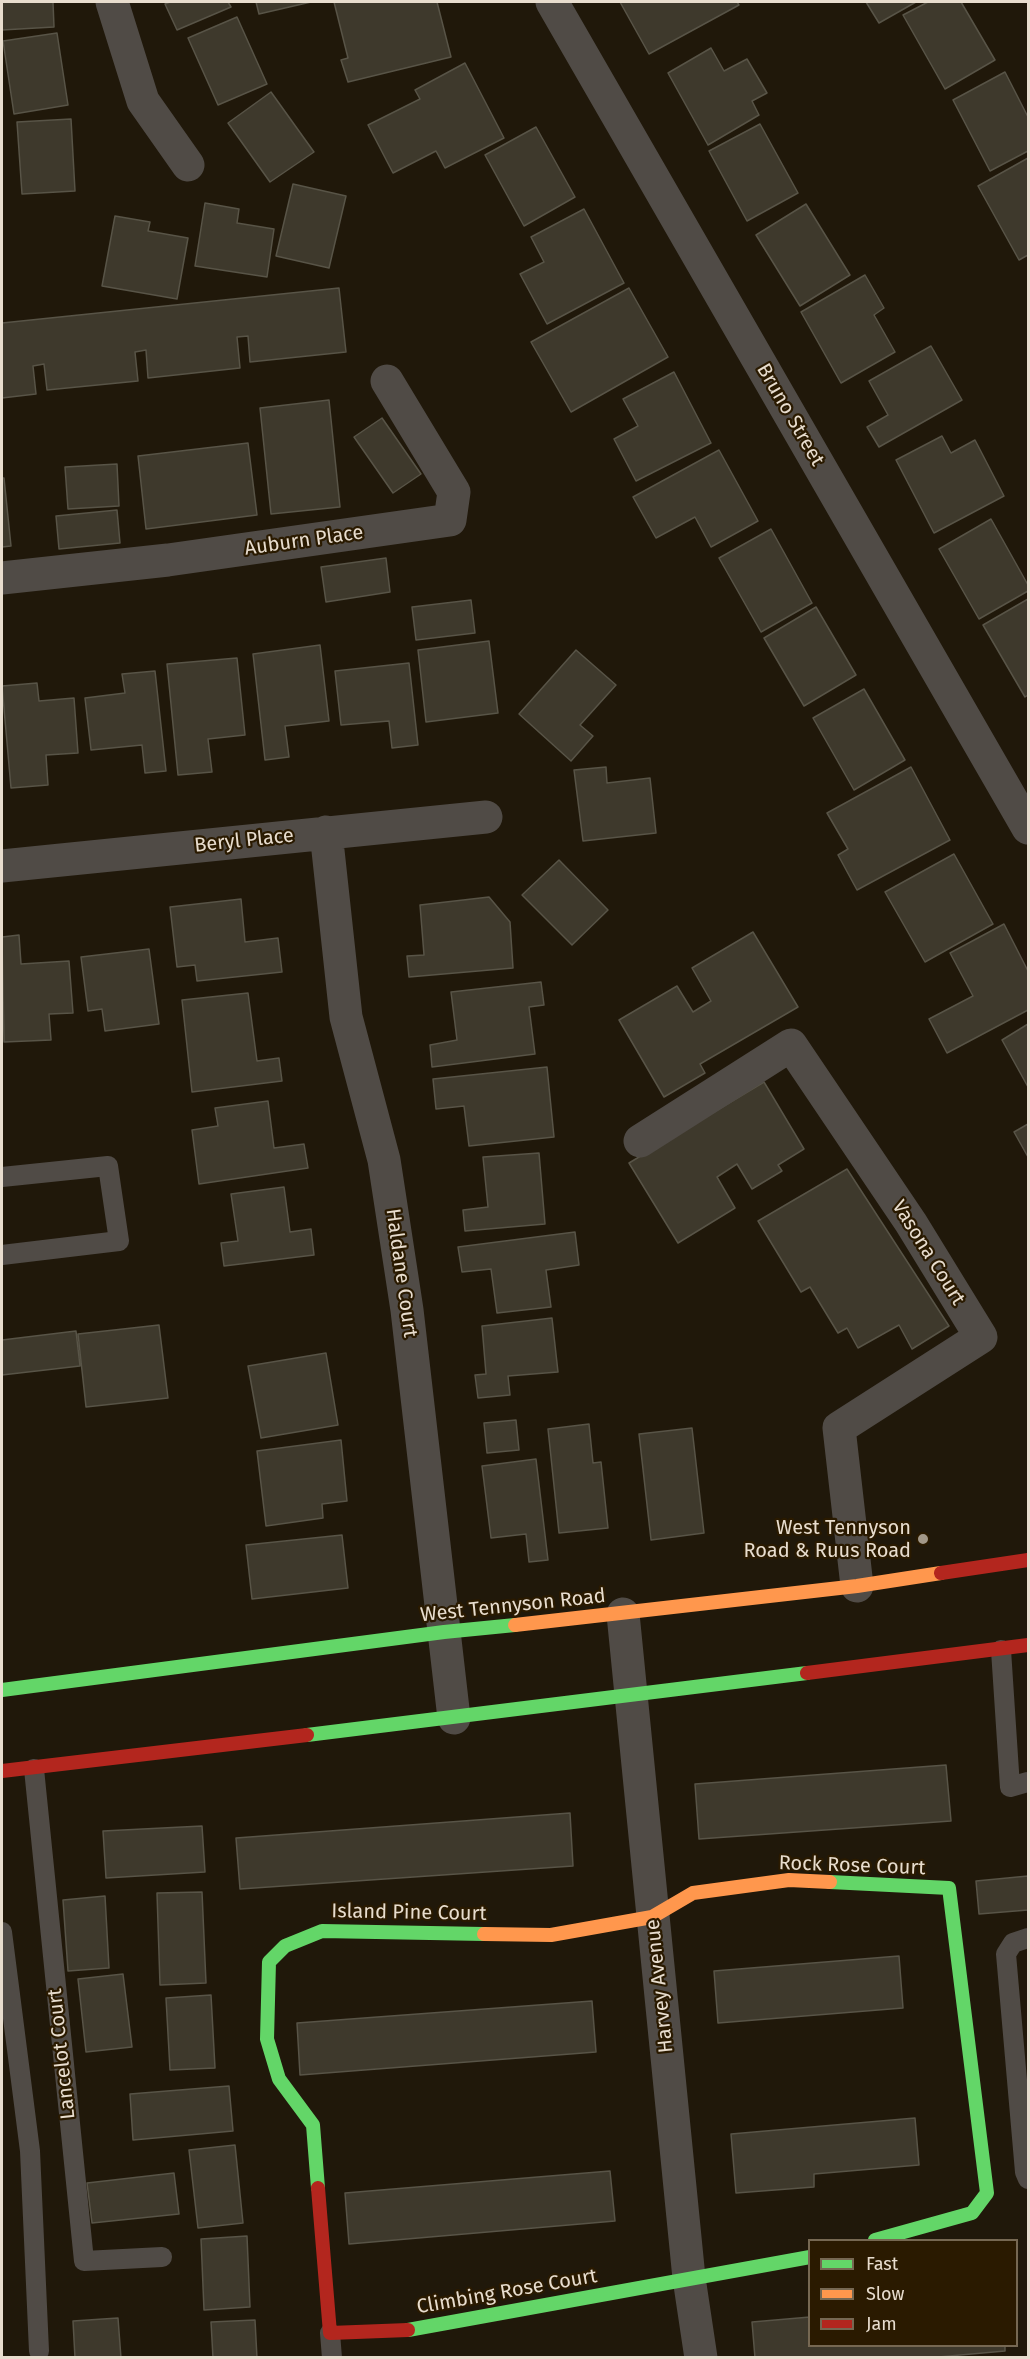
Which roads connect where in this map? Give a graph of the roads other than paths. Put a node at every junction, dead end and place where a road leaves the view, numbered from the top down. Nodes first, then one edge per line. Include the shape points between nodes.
1 (112, 2) edge
2 (552, 2) edge
3 (188, 165) dead end
4 (387, 381) dead end
5 (2, 578) edge
6 (486, 817) dead end
7 (1029, 828) edge
8 (326, 832) junction
9 (2, 866) edge
10 (640, 1141) dead end
11 (2, 1177) edge
12 (2, 1255) edge
13 (1029, 1560) edge
14 (857, 1586) junction
15 (623, 1614) junction
16 (444, 1632) junction
17 (1029, 1645) edge
18 (1001, 1650) junction
19 (2, 1690) edge
20 (632, 1696) junction
21 (454, 1718) junction
22 (33, 1769) junction
23 (2, 1771) edge
24 (1029, 1782) edge
25 (652, 1917) junction
26 (2, 1932) edge
27 (1029, 1938) edge
28 (1029, 2179) edge
29 (882, 2239) edge
30 (162, 2257) dead end
31 (808, 2257) edge
32 (689, 2278) junction
33 (330, 2333) junction
34 (39, 2351) dead end
35 (332, 2358) edge
36 (701, 2358) edge

1 - 3 street via 143,101
2 - 7 street, Bruno Street
4 - 5 street, Auburn Place via 454,492 450,520 168,560
6 - 8 street, Beryl Place
8 - 9 street, Beryl Place
8 - 16 street, Haldane Court via 346,1017 384,1160 407,1310
10 - 14 street, Vasona Court via 791,1045 911,1223 981,1337 839,1428
11 - 12 lane via 108,1166 119,1242
13 - 14 main road, West Tennyson Road
14 - 15 main road, West Tennyson Road
15 - 16 main road, West Tennyson Road
15 - 20 street, Harvey Avenue
16 - 19 main road, West Tennyson Road
16 - 21 street, Haldane Court
17 - 18 main road
18 - 20 main road
18 - 24 lane via 1010,1787
20 - 21 main road
20 - 25 street, Harvey Avenue
21 - 22 main road
22 - 23 main road
22 - 30 lane, Lancelot Court via 84,2261
25 - 29 main road, Rock Rose Court via 693,1893 789,1880 949,1888 987,2193 972,2213
25 - 32 street, Harvey Avenue
25 - 33 main road, Island Pine Court via 551,1935 322,1931 285,1946 269,1962 267,2039 279,2079 312,2125
26 - 34 lane via 30,2151
27 - 28 lane via 1013,1943 1006,1954 1025,2172
31 - 32 main road, Climbing Rose Court
32 - 33 main road, Climbing Rose Court via 400,2331
32 - 36 street, Harvey Avenue
33 - 35 lane

